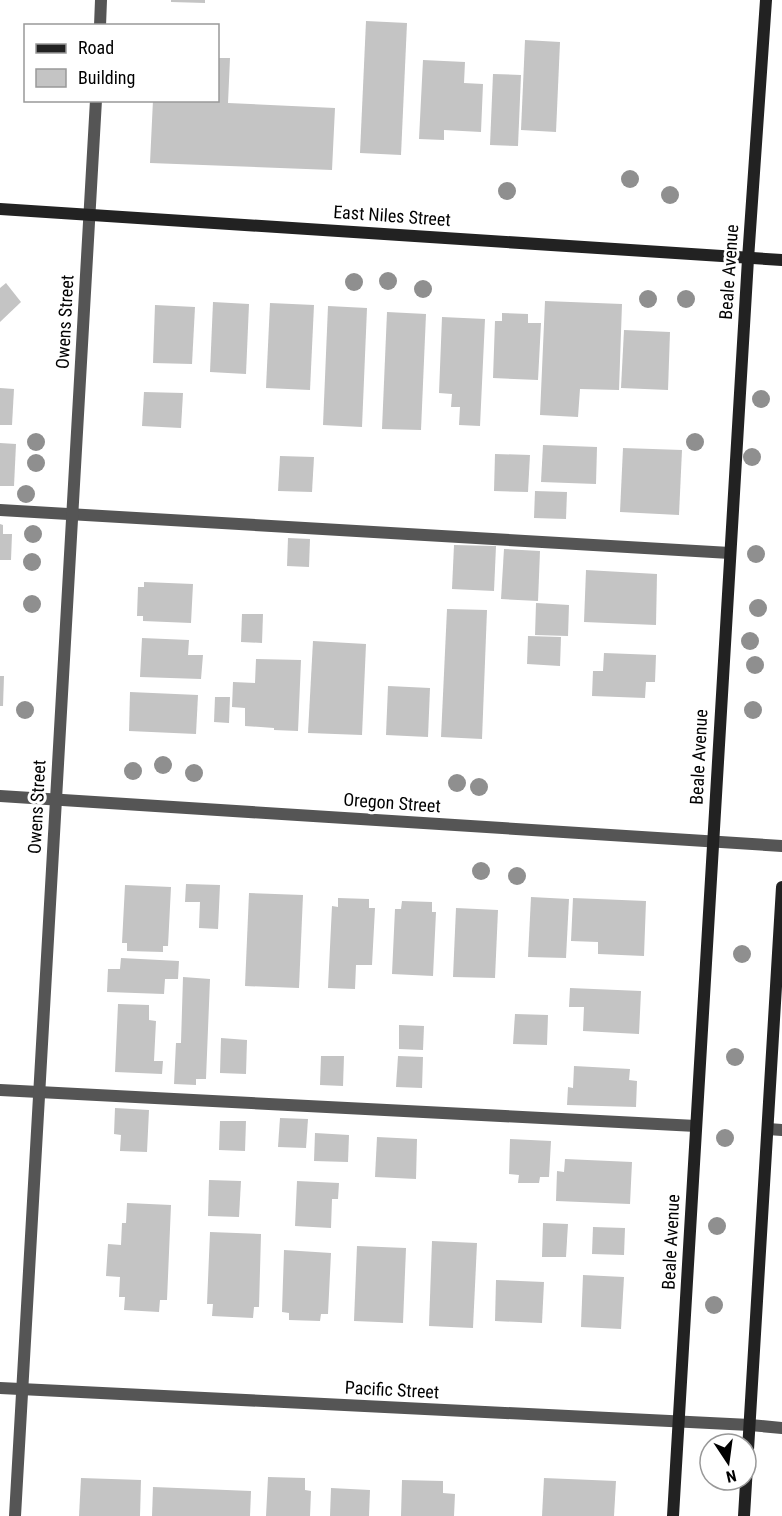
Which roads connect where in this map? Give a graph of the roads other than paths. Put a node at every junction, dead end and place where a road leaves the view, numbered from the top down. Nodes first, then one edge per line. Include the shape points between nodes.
1 (101, 0) edge
2 (766, 0) edge
3 (100, 24) edge
4 (96, 102) edge
5 (0, 209) edge
6 (89, 214) junction
7 (748, 259) junction
8 (782, 260) edge
9 (0, 510) edge
10 (72, 514) junction
11 (730, 553) junction
12 (0, 796) edge
13 (56, 799) junction
14 (712, 842) junction
15 (782, 846) edge
16 (782, 887) edge
17 (0, 1090) edge
18 (39, 1093) junction
19 (696, 1126) junction
20 (768, 1129) junction
21 (782, 1130) edge
22 (0, 1388) edge
23 (22, 1390) junction
24 (679, 1422) junction
25 (750, 1425) junction
26 (782, 1428) edge
27 (15, 1516) edge
28 (673, 1516) edge
29 (744, 1516) edge

1 - 3 street
2 - 7 main road, Beale Avenue
4 - 6 street, Owens Street
5 - 6 main road, East Niles Street
6 - 7 main road, East Niles Street
6 - 10 street, Owens Street
7 - 8 main road, East Niles Street
7 - 11 main road, Beale Avenue
9 - 10 street
10 - 11 street
10 - 13 street, Owens Street
11 - 14 main road, Beale Avenue
12 - 13 street, Oregon Street
13 - 14 street, Oregon Street
13 - 18 street, Owens Street
14 - 15 street, Oregon Street
14 - 19 main road, Beale Avenue
16 - 20 main road
17 - 18 street
18 - 19 street
18 - 23 street, Owens Street
19 - 24 main road, Beale Avenue
20 - 21 street
20 - 25 main road
22 - 23 street, Pacific Street
23 - 24 street, Pacific Street
23 - 27 street, Owens Street
24 - 25 street, Pacific Street
24 - 28 main road, Beale Avenue
25 - 26 street, Pacific Street
25 - 29 main road

